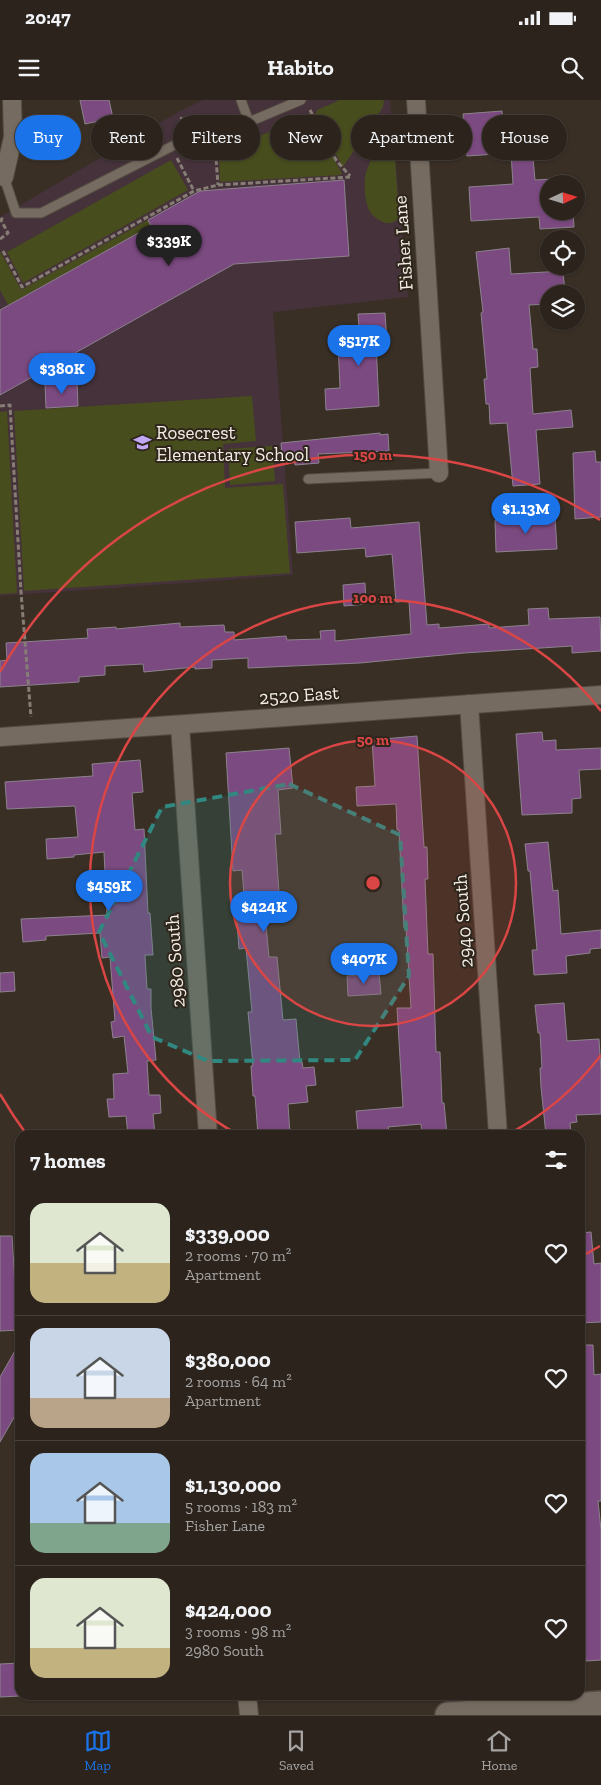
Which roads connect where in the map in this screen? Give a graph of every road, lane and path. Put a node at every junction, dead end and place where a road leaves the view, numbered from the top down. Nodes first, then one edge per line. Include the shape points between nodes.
1 (12, 100) edge
2 (241, 100) edge
3 (301, 100) edge
4 (416, 100) edge
5 (310, 110) dead end
6 (246, 115) edge
7 (260, 117) edge
8 (173, 145) edge
9 (178, 160) edge
10 (216, 160) edge
11 (4, 177) joint
12 (218, 185) junction
13 (194, 190) junction
14 (4, 215) dead end
15 (0, 239) edge
16 (3, 252) dead end
17 (0, 406) edge
18 (439, 474) joint
19 (308, 480) dead end
20 (601, 695) edge
21 (469, 704) junction
22 (31, 718) dead end
23 (180, 724) junction
24 (0, 737) edge
25 (208, 1130) edge
26 (498, 1130) edge
27 (248, 1700) edge
28 (537, 1702) edge
29 (601, 1704) edge
30 (249, 1715) edge
31 (448, 1715) edge

1 - 11 street via 13,137
2 - 6 lane
3 - 7 lane
4 - 18 street, Fisher Lane
5 - 12 path via 336,160 350,177
8 - 11 lane via 41,212 16,213
9 - 13 path
10 - 12 path
12 - 13 path
13 - 16 path via 22,287
14 - 15 path via 1,220 8,234
17 - 22 path via 10,405
18 - 19 lane
20 - 21 street, 2520 East
21 - 23 street, 2520 East
21 - 26 street, 2940 South
23 - 24 street, 2520 East
23 - 25 street, 2980 South
27 - 30 street
28 - 29 street
28 - 31 street

